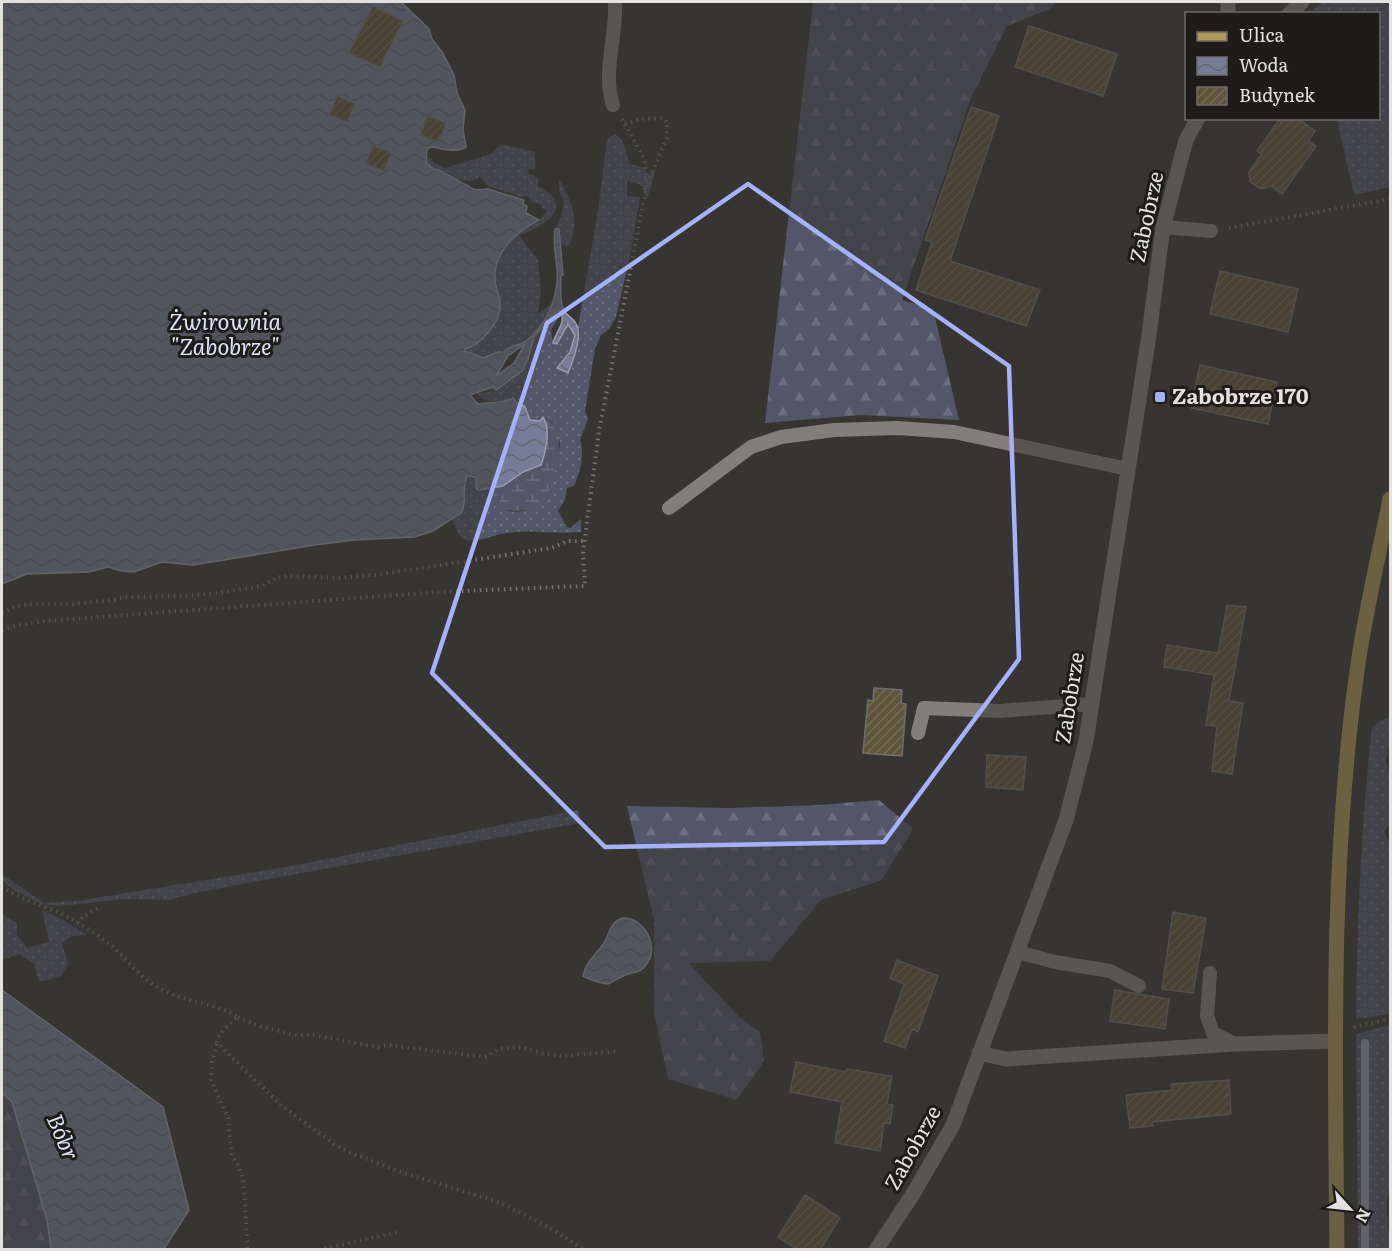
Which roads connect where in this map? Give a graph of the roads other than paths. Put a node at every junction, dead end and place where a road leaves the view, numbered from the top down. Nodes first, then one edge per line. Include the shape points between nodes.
1 (615, 2) edge
2 (613, 105) road end
3 (1197, 120) edge
4 (1163, 227) junction
5 (1211, 231) road end
6 (1128, 469) junction
7 (1390, 499) edge
8 (669, 508) dead end
9 (1091, 704) junction
10 (918, 733) dead end
11 (1018, 952) junction
12 (1210, 973) dead end
13 (1139, 986) dead end
14 (1335, 1036) junction
15 (1235, 1044) junction
16 (979, 1053) junction
17 (876, 1250) edge
18 (1337, 1250) edge

1 - 2 lane via 609,81
3 - 4 street, Zabobrze via 1186,140
4 - 5 lane
4 - 6 street, Zabobrze
6 - 8 lane via 954,432 898,428 834,430 782,437 751,447
6 - 9 street, Zabobrze
7 - 14 main road via 1351,719 1339,872
9 - 10 lane via 1000,711 924,708
9 - 11 street, Zabobrze via 1066,820
11 - 13 lane via 1055,963 1110,971
11 - 16 street, Zabobrze
12 - 15 lane via 1207,1016 1213,1033
14 - 15 street
14 - 18 main road
15 - 16 street via 1006,1059
16 - 17 street, Zabobrze via 937,1155

